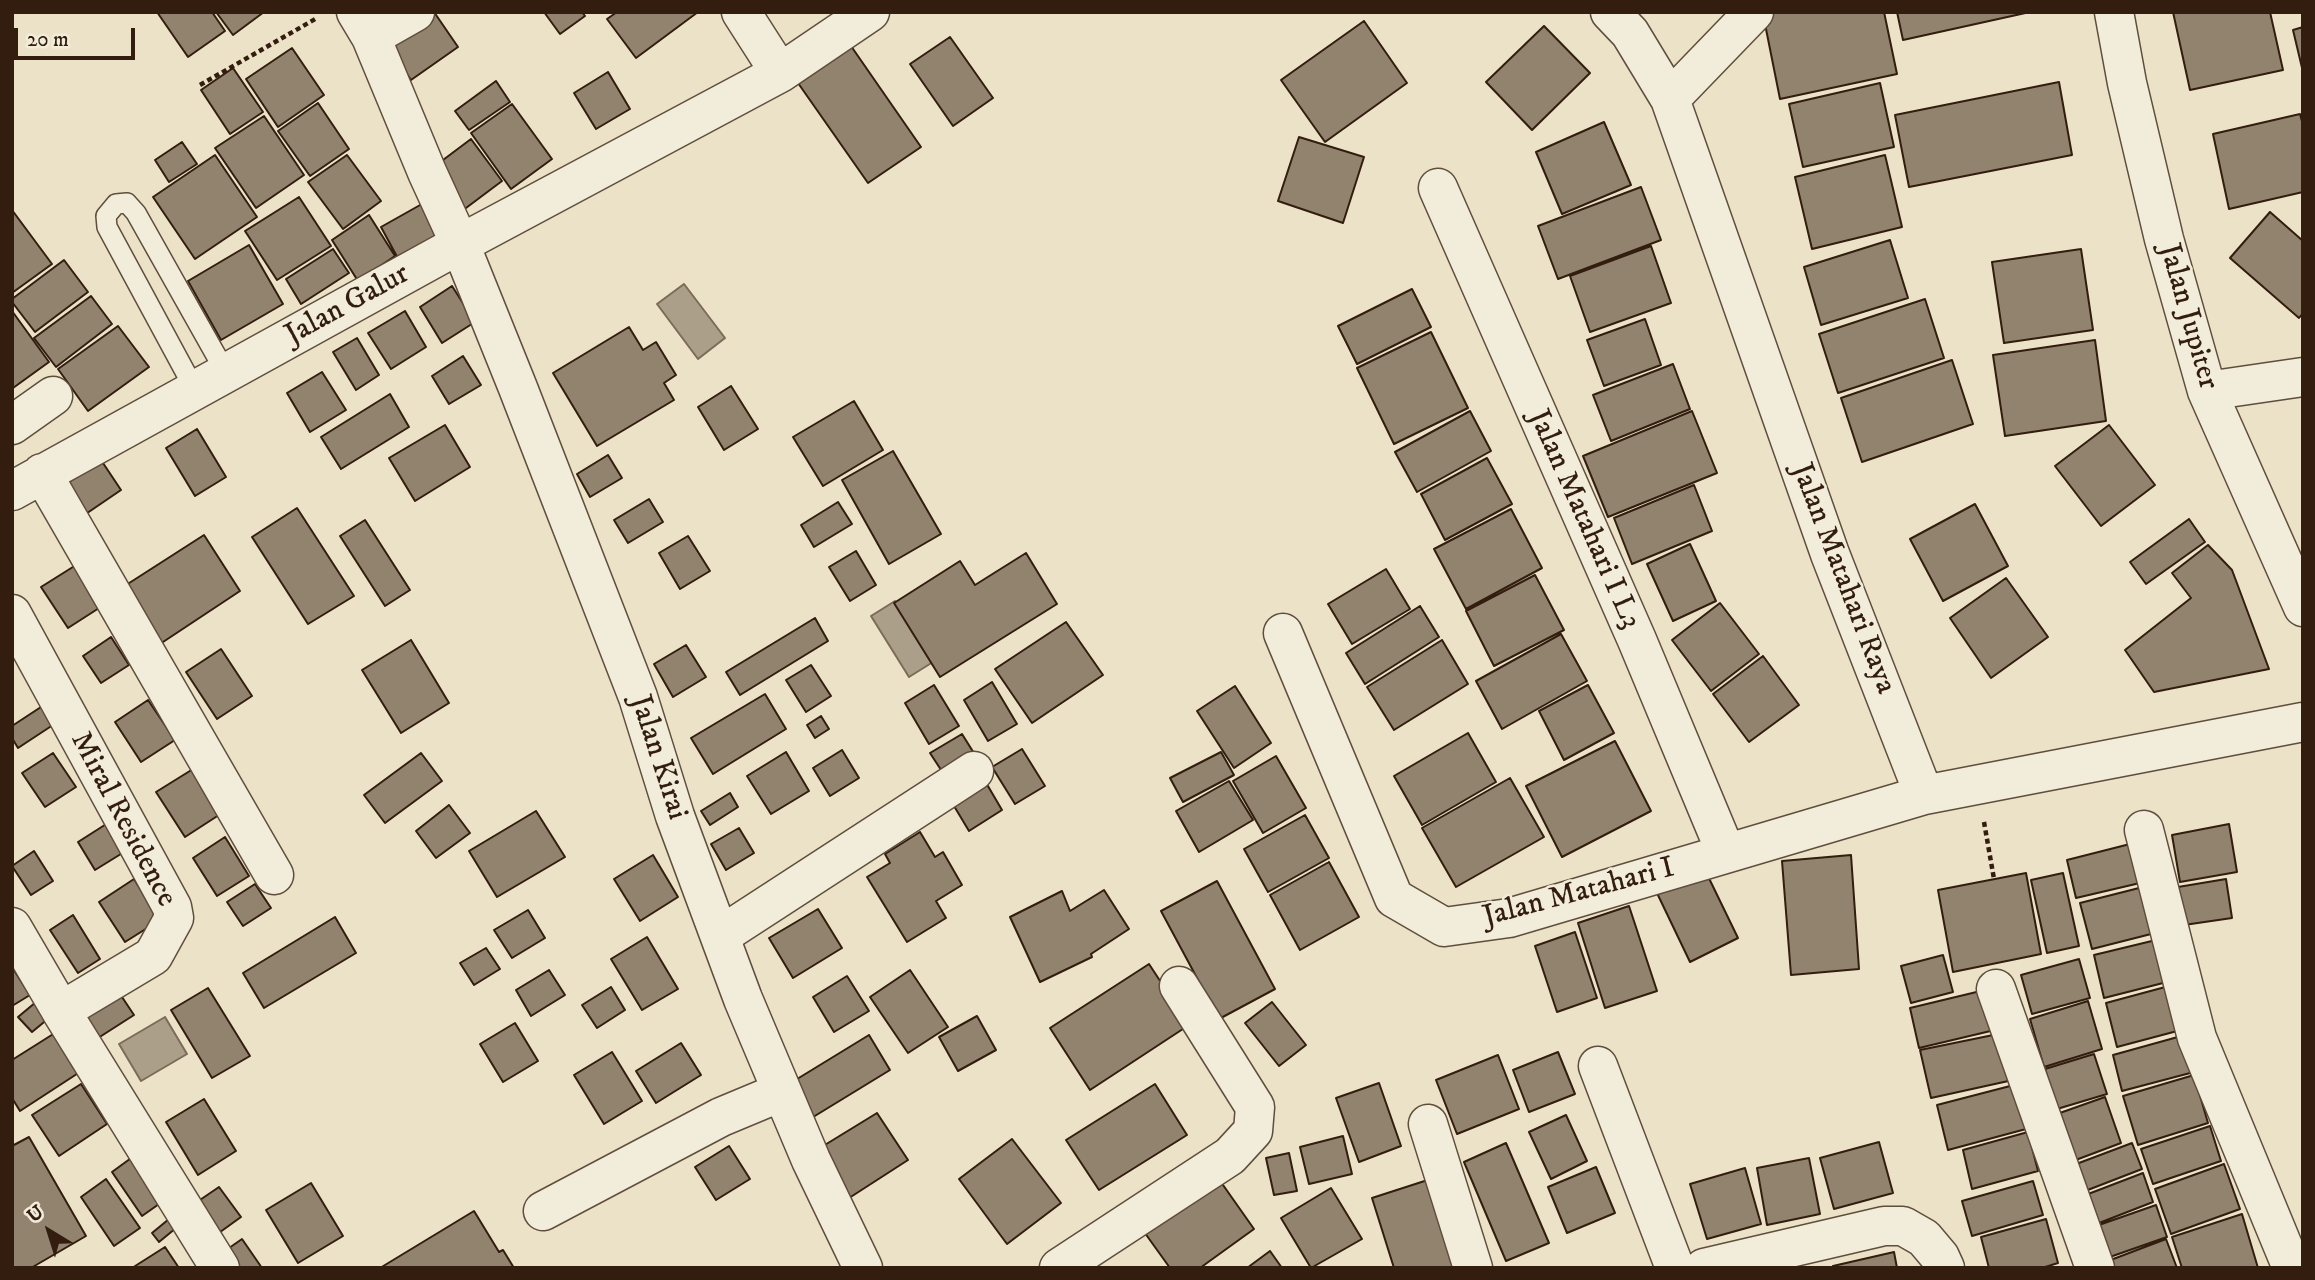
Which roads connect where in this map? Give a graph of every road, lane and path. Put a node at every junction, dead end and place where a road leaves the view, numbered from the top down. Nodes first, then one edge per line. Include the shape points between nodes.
1 (327, 12) edge
2 (415, 12) edge
3 (741, 12) edge
4 (870, 12) edge
5 (1754, 12) edge
6 (2114, 12) edge
7 (1629, 19) edge
8 (363, 25) edge
9 (780, 73) junction
10 (200, 85) dead end
11 (1670, 99) junction
12 (1437, 188) dead end
13 (460, 244) junction
14 (2303, 377) edge
15 (211, 382) junction
16 (2207, 391) junction
17 (53, 396) dead end
18 (12, 425) edge
19 (27, 482) edge
20 (2303, 607) edge
21 (12, 614) edge
22 (1283, 633) dead end
23 (2303, 722) edge
24 (974, 771) dead end
25 (1977, 783) junction
26 (1924, 794) junction
27 (2144, 830) dead end
28 (1726, 853) junction
29 (274, 875) dead end
30 (1994, 879) dead end
31 (12, 927) edge
32 (720, 936) junction
33 (1179, 986) dead end
34 (1996, 989) dead end
35 (61, 1011) junction
36 (1598, 1066) dead end
37 (781, 1092) junction
38 (1429, 1124) dead end
39 (543, 1211) dead end
40 (220, 1268) edge
41 (863, 1268) edge
42 (1059, 1268) edge
43 (1473, 1268) edge
44 (1675, 1268) edge
45 (1704, 1268) edge
46 (1945, 1268) edge
47 (2095, 1268) edge
48 (2292, 1268) edge

1 - 10 path
2 - 8 street
3 - 9 street
4 - 9 street, Jalan Galur
5 - 11 street
6 - 16 street, Jalan Jupiter via 2164,239
7 - 11 street, Jalan Matahari Raya
8 - 13 street
9 - 13 street, Jalan Galur
11 - 26 street, Jalan Matahari Raya via 1830,554
12 - 28 street, Jalan Matahari I L3
13 - 15 street, Jalan Galur
13 - 32 street, Jalan Kirai via 638,697 675,816
14 - 16 street
15 - 15 lane via 107,227 106,216 116,204 127,203 136,213
15 - 19 street, Jalan Galur
16 - 20 street, Jalan Jupiter
17 - 18 street
19 - 29 street
21 - 35 street, Miral Residence via 174,918 153,956
22 - 28 street, Jalan Matahari I via 1394,898 1444,927 1509,918
23 - 25 street
24 - 32 street
25 - 26 street
25 - 30 path
26 - 28 street, Jalan Matahari I
27 - 48 street via 2197,1038
31 - 35 street
32 - 37 street, Jalan Kirai
33 - 42 street via 1255,1107 1253,1131 1230,1156
34 - 47 street
35 - 40 street
36 - 44 street
37 - 39 street via 721,1117
37 - 41 street, Jalan Kirai
38 - 43 street
45 - 46 street via 1884,1226 1903,1226 1924,1238

